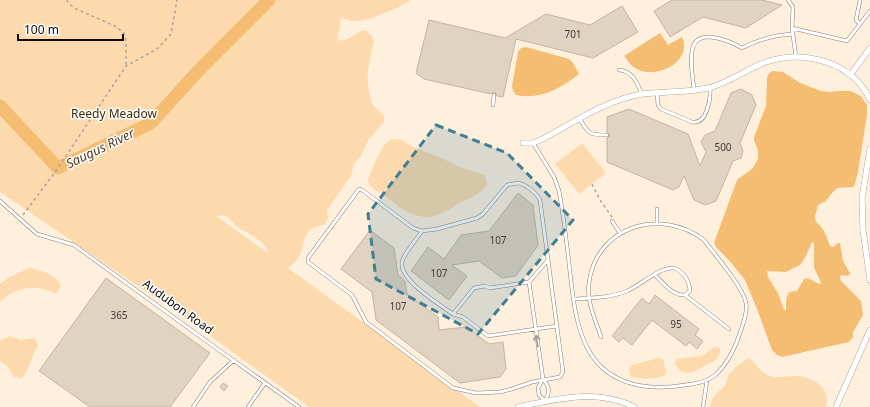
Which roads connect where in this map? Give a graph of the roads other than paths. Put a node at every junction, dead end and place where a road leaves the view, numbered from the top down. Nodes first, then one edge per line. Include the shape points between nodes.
1 (788, 0) edge
2 (860, 0) edge
3 (870, 11) edge
4 (860, 24) junction
5 (792, 28) junction
6 (793, 34) junction
7 (870, 48) edge
8 (796, 57) junction
9 (619, 70) dead end
10 (851, 74) junction
11 (710, 87) junction
12 (694, 90) junction
13 (658, 93) junction
14 (642, 94) junction
15 (494, 95) dead end
16 (870, 100) edge
17 (493, 105) dead end
18 (580, 119) junction
19 (607, 135) dead end
20 (523, 143) dead end
21 (533, 143) junction
22 (870, 149) edge
23 (0, 201) edge
24 (657, 209) dead end
25 (613, 221) road end
26 (657, 224) junction
27 (422, 230) junction
28 (620, 233) junction
29 (548, 260) junction
30 (655, 275) junction
31 (870, 280) edge
32 (529, 282) junction
33 (686, 295) junction
34 (589, 298) junction
35 (573, 299) junction
36 (453, 314) junction
37 (556, 326) junction
38 (535, 329) junction
39 (729, 329) dead end
40 (870, 330) edge
41 (601, 337) dead end
42 (234, 360) junction
43 (542, 380) junction
44 (707, 380) junction
45 (265, 383) junction
46 (545, 401) junction
47 (293, 403) junction
48 (193, 407) edge
49 (248, 407) edge
50 (290, 407) edge
51 (299, 407) edge
52 (518, 407) edge
53 (634, 407) edge
54 (701, 407) edge
55 (836, 407) edge

1 - 5 lane via 793,7
2 - 4 lane via 856,20
3 - 4 lane
4 - 5 lane via 847,41
5 - 6 lane
6 - 8 lane
6 - 12 lane via 769,37 742,48 712,37 700,39 692,51
7 - 10 street
8 - 10 street via 826,62
8 - 11 street via 766,62
9 - 14 lane via 626,71 634,78
10 - 16 street via 861,84
11 - 12 street
11 - 13 lane via 707,108 702,119 696,123 660,109
12 - 13 street
13 - 14 street
14 - 18 street via 609,104
15 - 17 lane
18 - 19 lane via 591,134
18 - 21 street
20 - 21 street
21 - 35 lane via 554,177 559,191
22 - 31 street via 862,198 863,230
23 - 42 lane, Audubon Road via 32,230 40,235 74,245
24 - 26 lane
25 - 28 lane
26 - 28 lane via 636,226
26 - 44 lane via 669,224 704,240 740,288 745,299 746,312 736,346 719,371
27 - 29 lane via 446,227 477,218 506,185 520,183 540,200
27 - 36 lane via 404,257 403,272 419,290
27 - 43 lane via 413,228 359,189 308,261 353,296 366,322 453,388 490,393
28 - 34 lane via 599,254 589,283
29 - 32 lane
29 - 37 lane
30 - 33 lane via 679,295
30 - 33 lane via 669,268 678,269 688,282 690,291
30 - 34 lane via 627,291
32 - 36 lane via 475,288
32 - 38 lane
33 - 39 lane
34 - 35 lane
34 - 41 lane
35 - 44 lane via 589,351 599,365 613,377 653,387 678,386
36 - 38 lane via 463,317 488,336
37 - 38 lane
37 - 43 lane via 563,374 560,377
43 -> 38 lane
40 - 55 street
42 - 45 lane, Audubon Road
42 - 48 lane via 210,382
43 - 46 lane via 538,388 539,395
43 - 46 lane via 550,393
44 - 54 lane
45 - 47 lane, Audubon Road
45 - 49 lane
46 - 52 street
46 - 53 street via 590,396 615,399
47 - 50 lane
47 - 51 lane, Audubon Road

